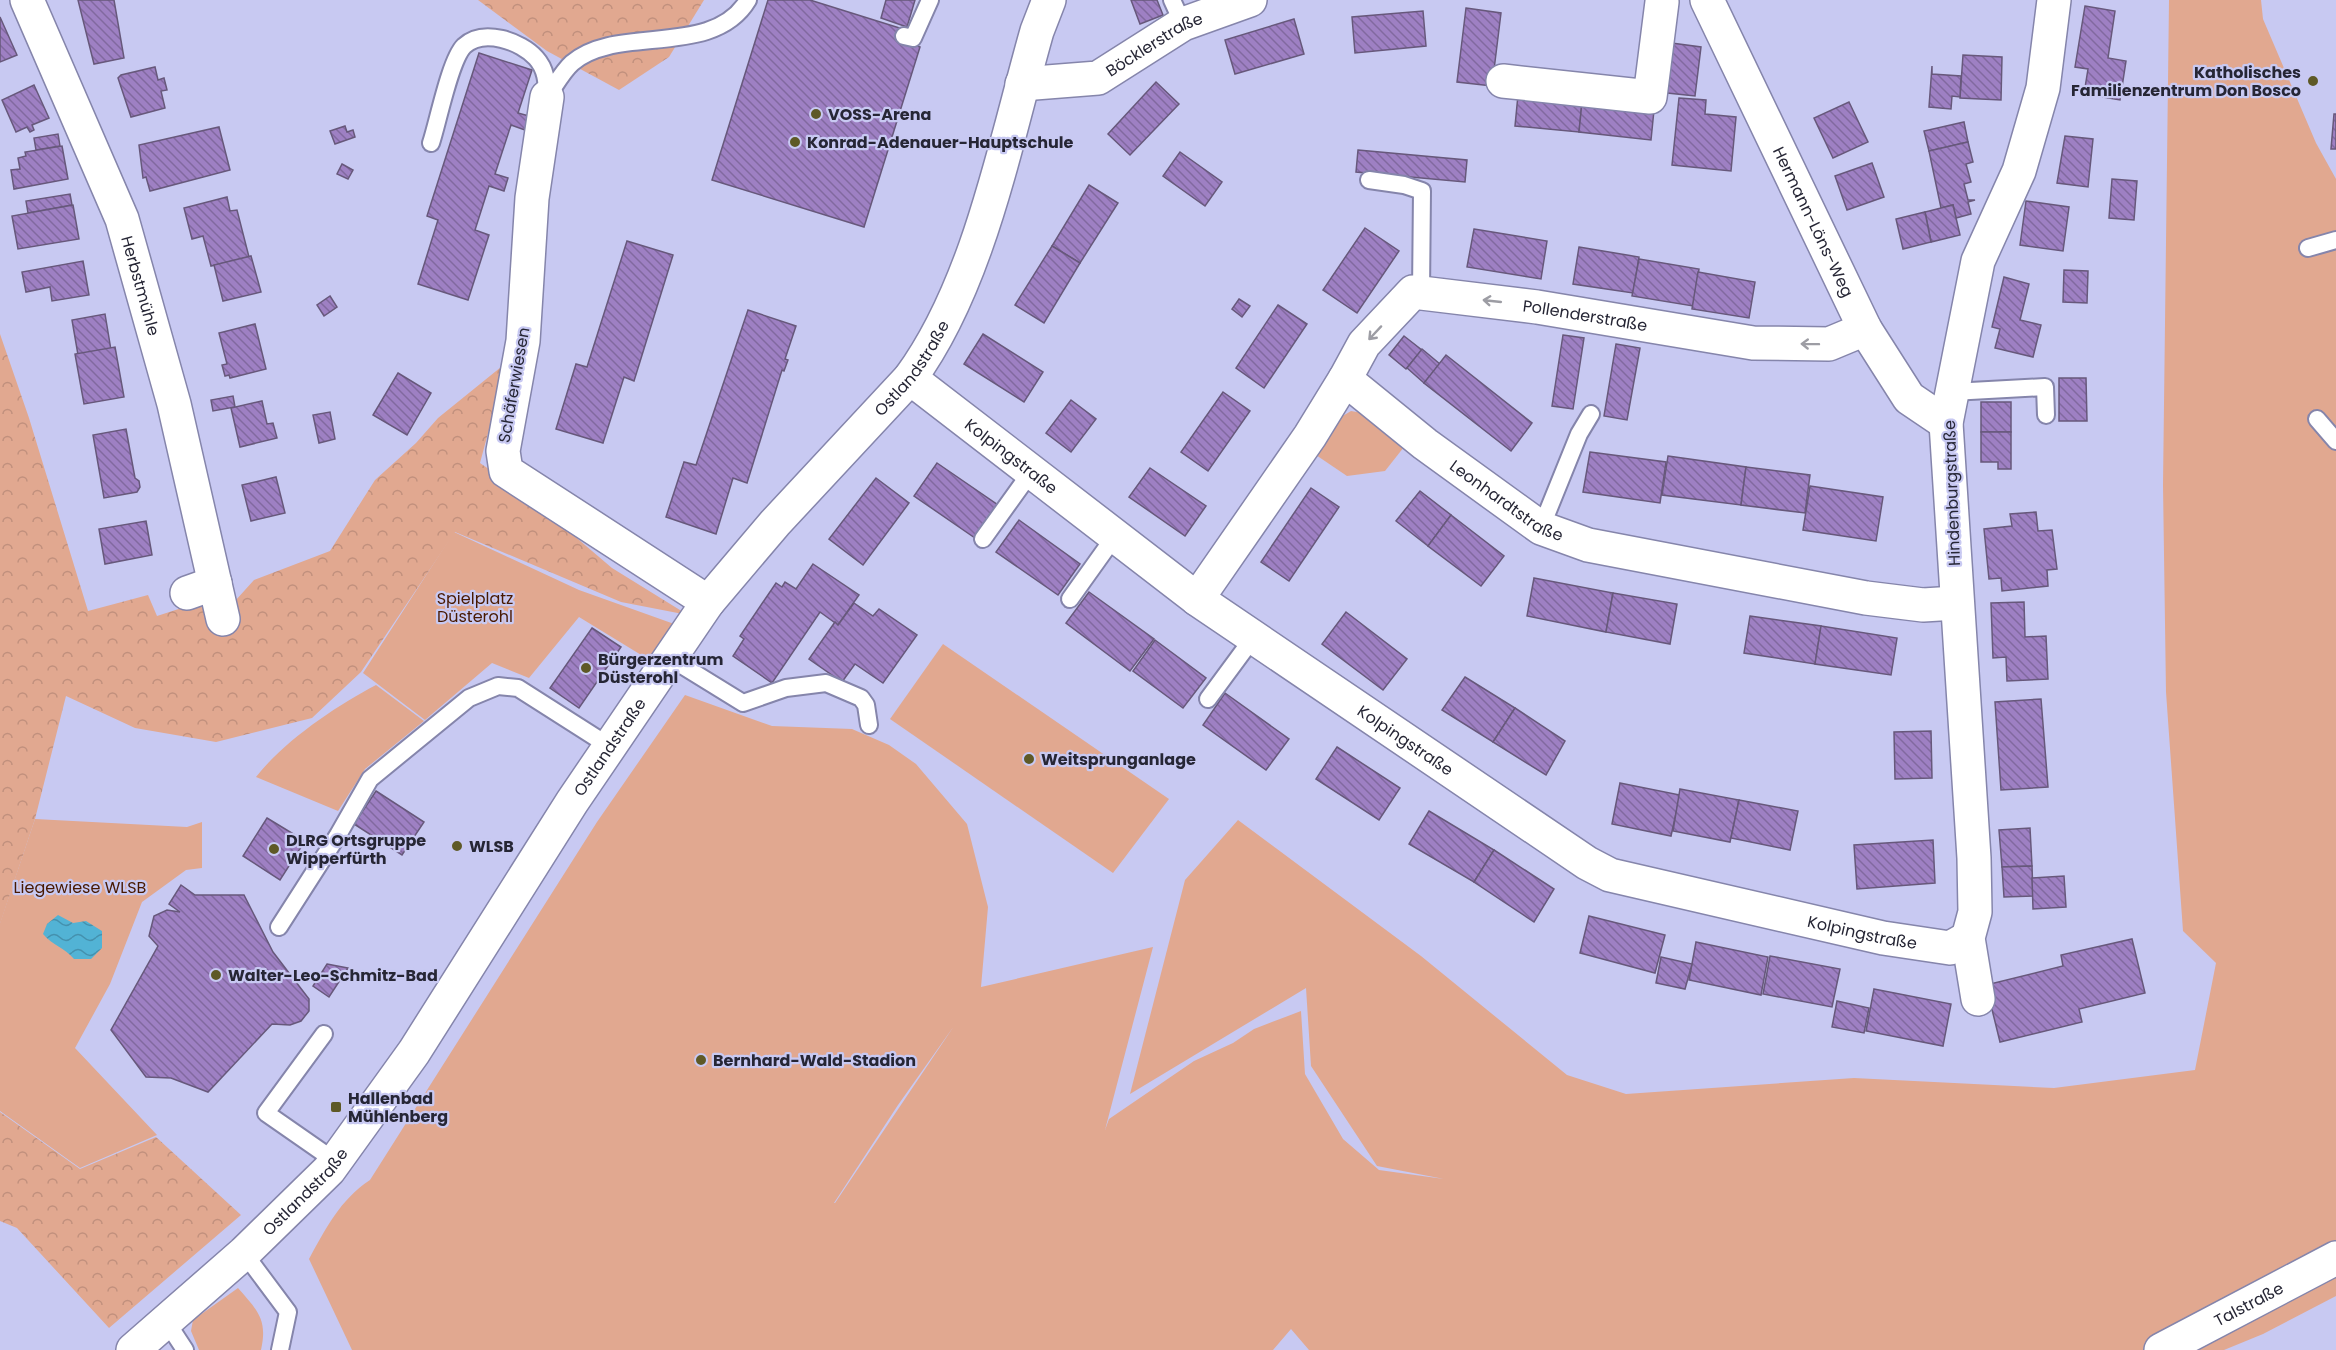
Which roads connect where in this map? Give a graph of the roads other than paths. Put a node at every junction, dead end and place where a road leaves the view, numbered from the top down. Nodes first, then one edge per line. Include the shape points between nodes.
1 (27, 0) edge
2 (748, 0) edge
3 (930, 0) edge
4 (1049, 0) edge
5 (1250, 0) edge
6 (2054, 0) edge
7 (1655, 1) edge
8 (1707, 1) edge
9 (1178, 12) edge
10 (904, 36) dead end
11 (1503, 81) dead end
12 (1022, 84) junction
13 (547, 97) junction
14 (431, 143) dead end
15 (1369, 180) dead end
16 (2336, 240) edge
17 (2308, 248) dead end
18 (1421, 293) junction
19 (1865, 329) junction
20 (910, 378) junction
21 (1345, 379) junction
22 (1949, 408) junction
23 (1591, 414) dead end
24 (2046, 415) dead end
25 (2317, 419) dead end
26 (2336, 441) edge
27 (1031, 472) junction
28 (1541, 528) junction
29 (1115, 536) junction
30 (983, 539) dead end
31 (1070, 599) dead end
32 (1197, 599) junction
33 (708, 602) junction
34 (1956, 603) junction
35 (223, 619) dead end
36 (1253, 638) junction
37 (670, 658) junction
38 (1208, 699) dead end
39 (869, 725) dead end
40 (609, 746) junction
41 (279, 927) dead end
42 (1968, 938) junction
43 (1977, 999) dead end
44 (324, 1034) dead end
45 (335, 1161) junction
46 (243, 1253) junction
47 (2336, 1258) edge
48 (166, 1321) junction
49 (133, 1350) edge
50 (185, 1350) edge
51 (280, 1350) edge
52 (2160, 1350) edge

1 - 35 street, Herbstmühle via 122,219 174,404 201,588
2 - 13 lane via 741,12 705,32 608,45 572,63
3 - 10 lane via 913,38
4 - 12 street, Ostlandstraße
5 - 9 street, Böcklerstraße
6 - 22 street, Hindenburgstraße via 2043,88 2019,171 1978,261
7 - 8 street
7 - 11 street via 1650,97
8 - 19 street, Hermann-Löns-Weg
9 - 12 street, Böcklerstraße via 1098,78
12 - 20 street, Ostlandstraße via 977,246 925,357
13 - 14 lane via 546,76 536,58 522,47 494,38 475,39 455,61
13 - 33 street, Schäferwiesen via 532,198 523,341 503,451 506,471
15 - 18 lane via 1422,191
16 - 17 lane
19 -> 18 street, Pollenderstraße via 1828,344 1753,343 1537,307
18 -> 21 street via 1413,292 1364,345
19 - 22 street, Hermann-Löns-Weg via 1909,398
20 - 27 street, Kolpingstraße
20 - 33 street, Ostlandstraße
21 - 28 street, Leonhardtstraße via 1425,444
21 - 32 street
22 - 24 lane via 2044,387
22 - 34 street, Hindenburgstraße
23 - 28 lane
25 - 26 lane
27 - 29 street, Kolpingstraße
27 - 30 lane
28 - 34 street, Leonhardtstraße via 1588,544 1866,598 1923,605
29 - 31 lane
29 - 32 street, Kolpingstraße
32 - 36 street, Kolpingstraße
33 - 37 street, Ostlandstraße
34 - 42 street, Hindenburgstraße via 1974,858 1975,912
36 - 38 lane
36 - 42 street, Kolpingstraße via 1577,857 1610,875 1883,938 1950,948
37 - 39 lane via 743,703 786,688 826,683 861,698
37 - 40 street, Ostlandstraße
40 - 41 lane via 518,688 498,686 469,698 370,779
40 - 45 street, Ostlandstraße via 409,1059
42 - 43 street, Hindenburgstraße
44 - 45 lane via 266,1113
45 - 46 street, Ostlandstraße
46 - 48 street, Ostlandstraße
46 - 51 lane via 288,1311
47 - 52 street, Talstraße
48 - 49 street, Ostlandstraße
48 - 50 lane

